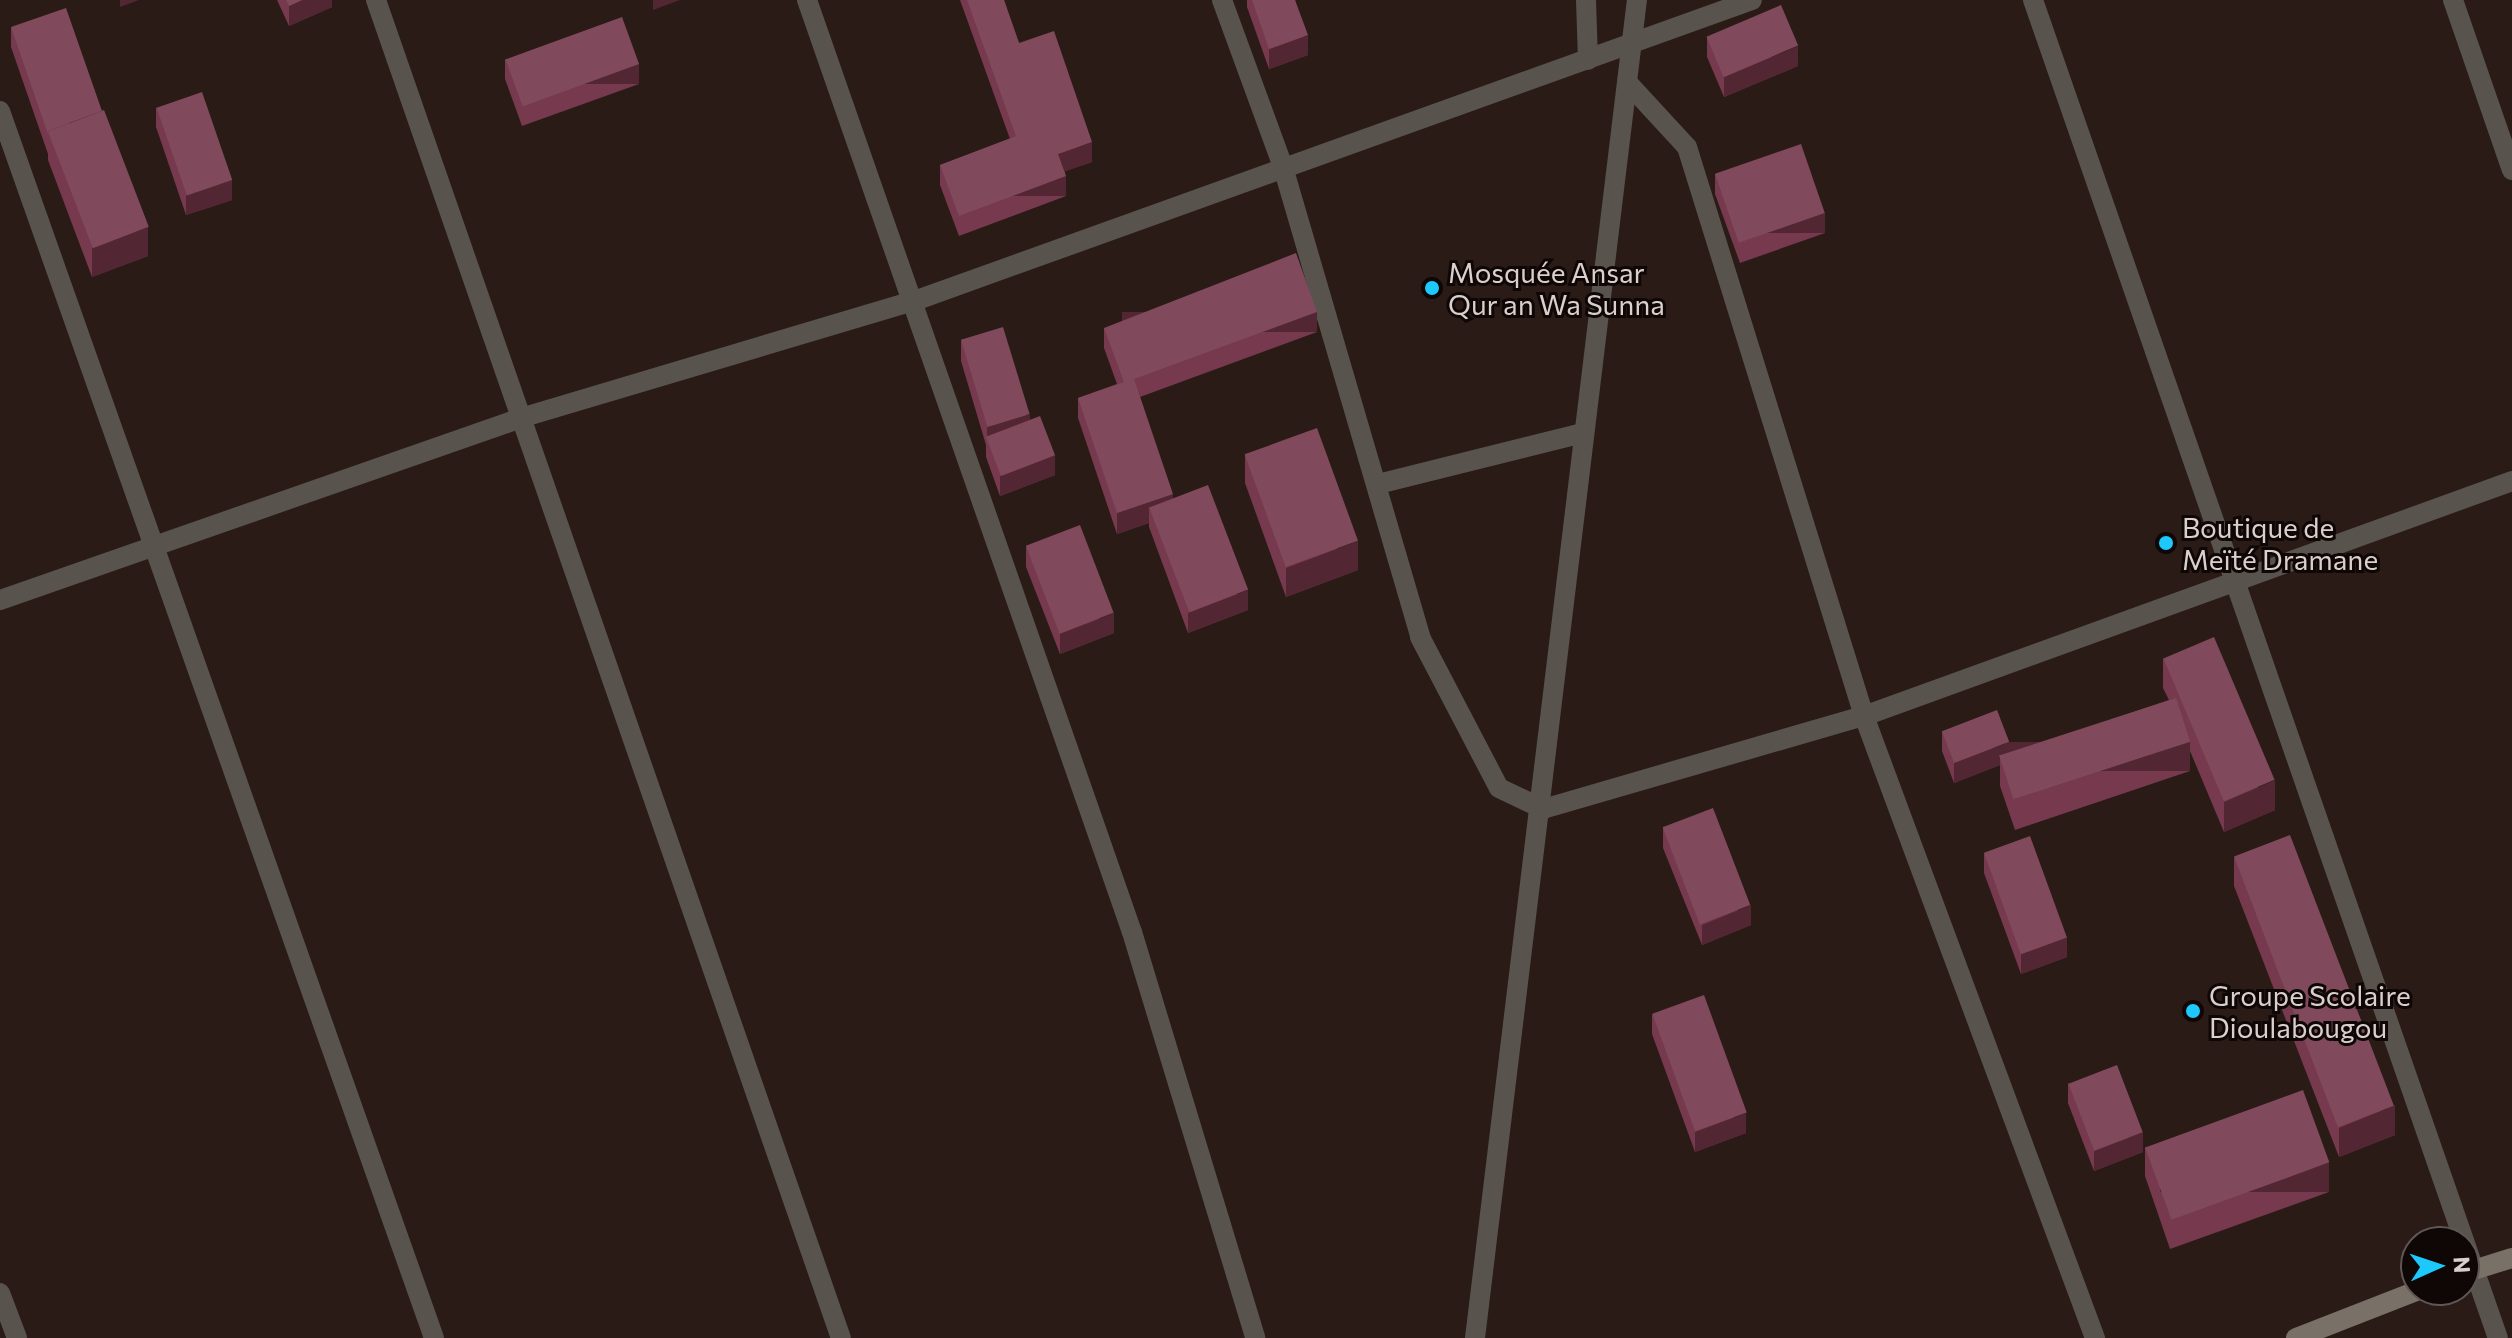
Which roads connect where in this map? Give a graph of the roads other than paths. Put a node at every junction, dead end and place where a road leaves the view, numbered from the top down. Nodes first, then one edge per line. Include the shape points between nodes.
1 (376, 0) edge
2 (807, 0) edge
3 (1222, 0) edge
4 (1586, 0) edge
5 (1637, 0) edge
6 (1752, 0) edge
7 (2033, 0) edge
8 (2453, 0) edge
9 (1631, 45) junction
10 (1588, 60) junction
11 (1627, 82) junction
12 (0, 111) edge
13 (1283, 167) junction
14 (2512, 170) edge
15 (917, 300) junction
16 (524, 417) junction
17 (1583, 433) junction
18 (2512, 481) edge
19 (1378, 484) junction
20 (154, 543) junction
21 (2231, 582) junction
22 (0, 600) edge
23 (1864, 716) junction
24 (1543, 809) junction
25 (2453, 1226) edge
26 (2512, 1258) edge
27 (2480, 1268) edge
28 (0, 1293) edge
29 (2480, 1296) edge
30 (2400, 1297) edge
31 (17, 1338) edge
32 (434, 1338) edge
33 (841, 1338) edge
34 (1255, 1338) edge
35 (1475, 1338) edge
36 (2095, 1338) edge
37 (2296, 1338) edge
38 (2498, 1338) edge

1 - 16 street
2 - 15 street
3 - 13 street
4 - 10 street
5 - 9 street
6 - 9 street
7 - 21 street
8 - 14 street
9 - 10 street
9 - 11 street
10 - 13 street
11 - 17 street
11 - 23 street via 1687,147
12 - 20 street
13 - 15 street
13 - 19 street
15 - 16 street
15 - 34 street via 1132,932
16 - 20 street
16 - 33 street
17 - 19 street
17 - 24 street
18 - 21 street
19 - 24 street via 1420,637 1470,745 1499,788
20 - 22 street
20 - 32 street
21 - 23 street
21 - 25 street
23 - 24 street
23 - 36 street
24 - 35 street
26 - 27 street
28 - 31 street
29 - 38 street
30 - 37 street

